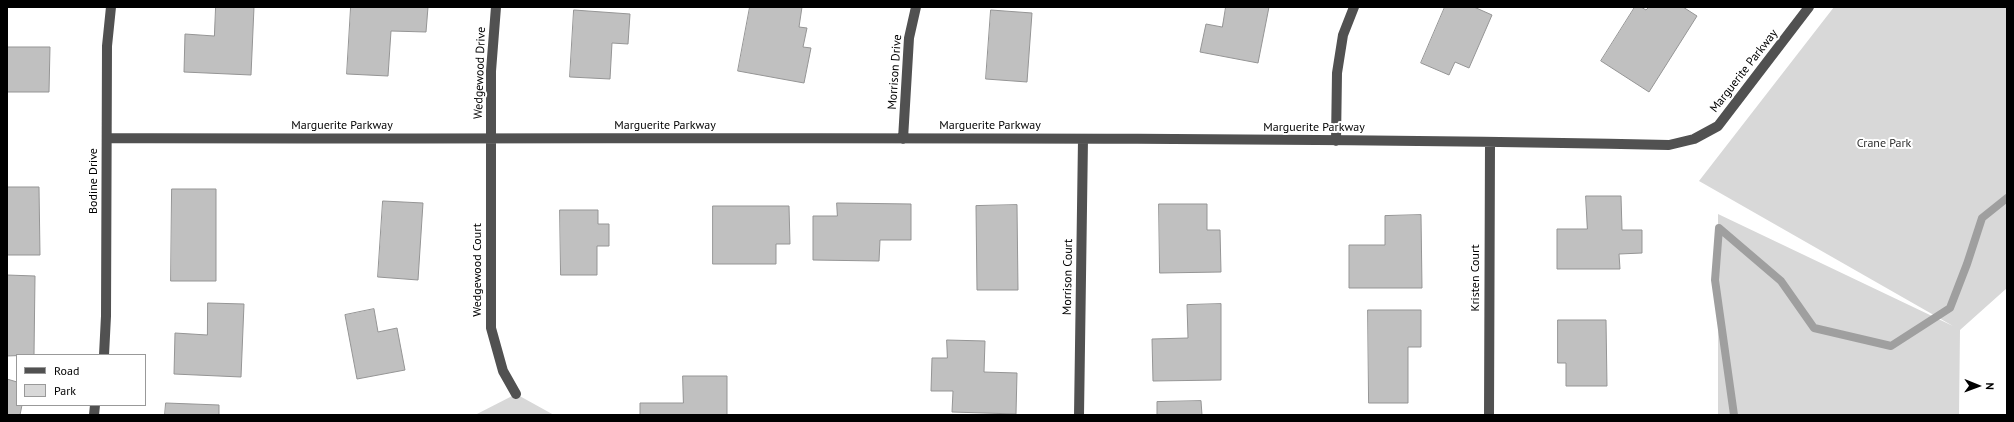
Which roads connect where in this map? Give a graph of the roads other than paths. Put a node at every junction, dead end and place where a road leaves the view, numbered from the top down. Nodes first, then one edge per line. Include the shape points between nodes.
1 (111, 7) edge
2 (496, 7) edge
3 (916, 7) edge
4 (1354, 7) edge
5 (1809, 7) edge
6 (107, 138) junction
7 (903, 139) junction
8 (1083, 139) junction
9 (491, 140) junction
10 (1336, 141) junction
11 (1490, 142) junction
12 (104, 354) edge
13 (516, 394) dead end
14 (1080, 415) edge
15 (1489, 415) edge

1 - 6 street, Bodine Drive via 107,46
2 - 9 street, Wedgewood Drive via 491,71
3 - 7 street, Morrison Drive via 909,38
4 - 10 street via 1343,35 1337,73
5 - 11 street, Marguerite Parkway via 1718,126 1694,139 1669,145
6 - 9 street, Marguerite Parkway
6 - 12 street, Bodine Drive
7 - 8 street, Marguerite Parkway
7 - 9 street, Marguerite Parkway
8 - 10 street, Marguerite Parkway
8 - 14 street, Morrison Court
9 - 13 street, Wedgewood Court via 491,328 503,371
10 - 11 street, Marguerite Parkway
11 - 15 street, Kristen Court

